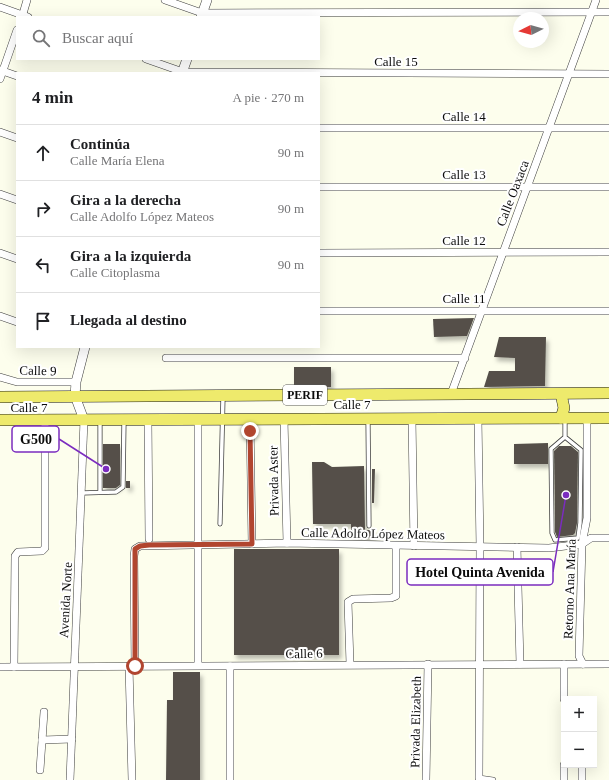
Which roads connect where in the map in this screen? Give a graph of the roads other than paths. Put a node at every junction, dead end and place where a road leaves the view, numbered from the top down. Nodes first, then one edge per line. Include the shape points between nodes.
1 (27, 0) edge
2 (165, 0) edge
3 (207, 0) edge
4 (596, 0) edge
5 (0, 7) edge
6 (592, 12) junction
7 (609, 12) edge
8 (202, 15) edge
9 (24, 16) edge
10 (16, 33) edge
11 (149, 60) edge
12 (187, 60) edge
13 (1, 71) edge
14 (180, 72) edge
15 (183, 72) edge
16 (320, 73) edge
17 (567, 74) junction
18 (609, 74) edge
19 (16, 76) edge
20 (0, 79) edge
21 (320, 128) edge
22 (609, 128) edge
23 (549, 129) junction
24 (0, 132) edge
25 (16, 138) edge
26 (320, 186) edge
27 (528, 186) junction
28 (609, 186) edge
29 (0, 194) edge
30 (16, 200) edge
31 (503, 252) junction
32 (609, 252) edge
33 (0, 253) edge
34 (320, 253) edge
35 (16, 259) edge
36 (481, 310) junction
37 (320, 311) edge
38 (609, 311) edge
39 (0, 316) edge
40 (16, 322) edge
41 (85, 348) edge
42 (166, 358) dead end
43 (465, 358) junction
44 (0, 377) edge
45 (17, 382) junction
46 (76, 382) junction
47 (0, 383) edge
48 (609, 393) edge
49 (451, 394) junction
50 (561, 394) junction
51 (75, 396) junction
52 (223, 396) junction
53 (0, 397) edge
54 (368, 418) junction
55 (563, 418) junction
56 (587, 418) junction
57 (609, 418) edge
58 (198, 419) junction
59 (222, 419) junction
60 (250, 419) junction
61 (284, 419) junction
62 (412, 419) junction
63 (0, 420) edge
64 (84, 420) junction
65 (100, 420) junction
66 (124, 420) junction
67 (148, 420) junction
68 (478, 420) junction
69 (45, 421) junction
70 (565, 437) junction
71 (82, 492) junction
72 (100, 492) junction
73 (220, 524) dead end
74 (369, 526) dead end
75 (609, 538) edge
76 (149, 539) dead end
77 (287, 543) junction
78 (199, 544) junction
79 (252, 544) junction
80 (582, 544) junction
81 (396, 546) junction
82 (414, 546) junction
83 (480, 547) junction
84 (518, 547) junction
85 (350, 664) junction
86 (428, 664) junction
87 (480, 664) junction
88 (520, 664) junction
89 (564, 664) junction
90 (583, 664) junction
91 (609, 664) edge
92 (198, 665) junction
93 (74, 666) junction
94 (132, 666) junction
95 (230, 666) junction
96 (0, 667) edge
97 (14, 667) junction
98 (564, 696) edge
99 (44, 712) dead end
100 (72, 739) junction
101 (42, 740) junction
102 (564, 768) edge
103 (582, 768) edge
104 (40, 770) dead end
105 (479, 778) joint
106 (70, 780) edge
107 (132, 780) edge
108 (230, 780) edge
109 (426, 780) edge
110 (493, 780) edge
111 (564, 780) edge
112 (582, 780) edge

1 - 9 street
2 - 8 street
3 - 8 street
4 - 6 street, Calle Oaxaca
5 - 9 street
6 - 7 street
6 - 8 street
6 - 17 street, Calle Oaxaca
10 - 13 street
11 - 14 street, Calle 15
12 - 15 street
13 - 19 street
13 - 20 street
16 - 17 street, Calle 15
17 - 18 street, Calle 15
17 - 23 street, Calle Oaxaca
21 - 23 street, Calle 14
22 - 23 street, Calle 14
23 - 27 street, Calle Oaxaca
24 - 25 street
26 - 27 street, Calle 13
27 - 28 street, Calle 13
27 - 31 street, Calle Oaxaca
29 - 30 street
31 - 32 street, Calle 12
31 - 34 street, Calle 12
31 - 36 street, Calle Oaxaca
33 - 35 street
36 - 37 street, Calle 11
36 - 38 street, Calle 11
36 - 43 street, Calle Oaxaca
39 - 40 street
41 - 46 street
42 - 43 street
43 - 49 street, Calle Oaxaca
44 - 45 street, Calle 9
45 - 46 street, Calle 9
45 - 47 street
46 - 51 street
48 - 50 main road, Calle 7 / PERIF
49 - 50 main road, Calle 7 / PERIF
49 - 52 main road, Calle 7 / PERIF
50 - 55 main road
51 - 52 main road, Calle 7 / PERIF
51 - 53 main road, Calle 7 / PERIF
51 - 64 street
52 - 59 lane
54 - 61 main road, Calle 7 / PERIF
54 - 62 main road, Calle 7 / PERIF
54 - 74 lane
55 - 56 main road, Calle 7 / PERIF
55 - 68 main road, Calle 7 / PERIF
55 - 70 lane
56 - 57 main road, Calle 7 / PERIF
56 - 80 street, Retorno Ana María via 587,518
58 - 59 main road, Calle 7 / PERIF
58 - 67 main road, Calle 7 / PERIF
58 - 78 street
59 - 60 main road, Calle 7 / PERIF
59 - 73 lane
60 - 61 main road, Calle 7 / PERIF
60 - 79 street
61 - 77 street, Privada Aster
62 - 68 main road, Calle 7 / PERIF
62 - 82 street
63 - 69 main road, Calle 7 / PERIF
64 - 65 main road, Calle 7 / PERIF
64 - 69 main road, Calle 7 / PERIF
64 - 71 street, Avenida Norte
65 - 66 main road, Calle 7 / PERIF
65 - 72 lane
66 - 67 main road, Calle 7 / PERIF
66 - 72 lane via 123,487 116,492
67 - 76 street
68 - 83 street
69 - 97 street via 44,550 16,553
70 - 70 lane via 581,450 580,522 578,538 555,540 552,533 551,449
71 - 72 lane
71 - 93 street, Avenida Norte
75 - 80 street, Calle Adolfo López Mateos via 591,538
77 - 79 street, Calle Adolfo López Mateos
77 - 81 street, Calle Adolfo López Mateos
78 - 79 street, Calle Adolfo López Mateos
78 - 92 street
78 - 94 street, Calle Adolfo López Mateos via 149,545 135,549
80 - 84 street, Calle Adolfo López Mateos via 549,548
80 - 90 street, Retorno Ana María via 579,656
81 - 82 street, Calle Adolfo López Mateos
81 - 85 street via 396,596 353,599 348,602
82 - 83 street, Calle Adolfo López Mateos
83 - 84 street, Calle Adolfo López Mateos
83 - 87 street
84 - 88 street
85 - 86 street, Calle 6
85 - 95 street, Calle 6
86 - 87 street, Calle 6
86 - 109 street, Privada Elizabeth
87 - 88 street, Calle 6
87 - 105 street
88 - 89 street, Calle 6
89 - 90 street, Calle 6
89 - 98 street
90 - 91 street, Calle 6
92 - 94 street, Calle 6
92 - 95 street, Calle 6
93 - 94 street, Calle 6
93 - 97 street, Calle 6
93 - 100 street, Avenida Norte
94 - 107 street
95 - 108 street
96 - 97 street, Calle 6
99 - 101 street
100 - 101 street
100 - 106 street, Avenida Norte
101 - 104 street
102 - 111 street
103 - 112 street
105 - 110 street

